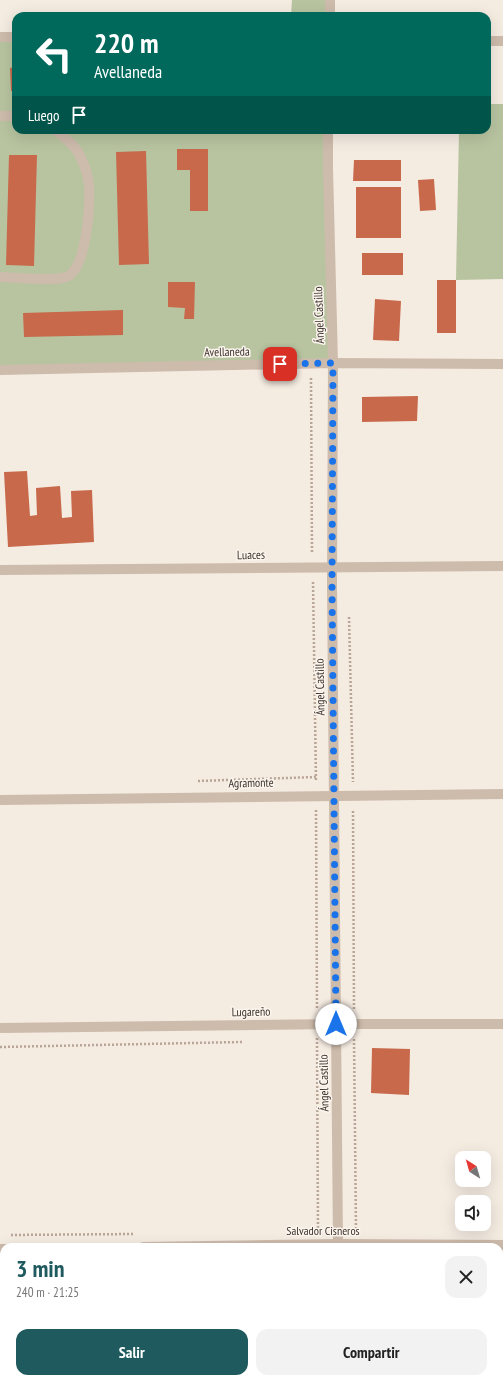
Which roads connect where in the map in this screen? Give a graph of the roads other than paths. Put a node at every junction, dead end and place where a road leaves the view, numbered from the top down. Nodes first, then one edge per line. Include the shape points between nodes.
1 (330, 0) edge
2 (330, 12) edge
3 (0, 37) edge
4 (12, 37) edge
5 (491, 41) edge
6 (503, 41) edge
7 (0, 116) edge
8 (12, 116) edge
9 (60, 134) edge
10 (328, 134) edge
11 (0, 277) edge
12 (333, 363) junction
13 (503, 364) edge
14 (0, 370) edge
15 (503, 566) edge
16 (332, 567) junction
17 (0, 570) edge
18 (503, 794) edge
19 (335, 795) junction
20 (0, 800) edge
21 (336, 1024) junction
22 (503, 1024) edge
23 (0, 1028) edge
24 (338, 1243) edge
25 (244, 1383) edge
26 (277, 1383) edge

1 - 2 street
3 - 4 street
5 - 6 street
7 - 8 street
9 - 11 street via 80,154 89,184 89,221 78,265 69,276 51,279
10 - 12 street, Ángel Castillo
12 - 13 street, Avellaneda
12 - 14 street, Avellaneda
12 - 16 street, Ángel Castillo
15 - 16 street, Luaces
16 - 17 street, Luaces
16 - 19 street, Ángel Castillo
18 - 19 street, Agramonte
19 - 20 street, Agramonte
19 - 21 street, Ángel Castillo
21 - 22 street, Lugareño
21 - 23 street, Lugareño
21 - 24 street, Ángel Castillo
25 - 26 street

